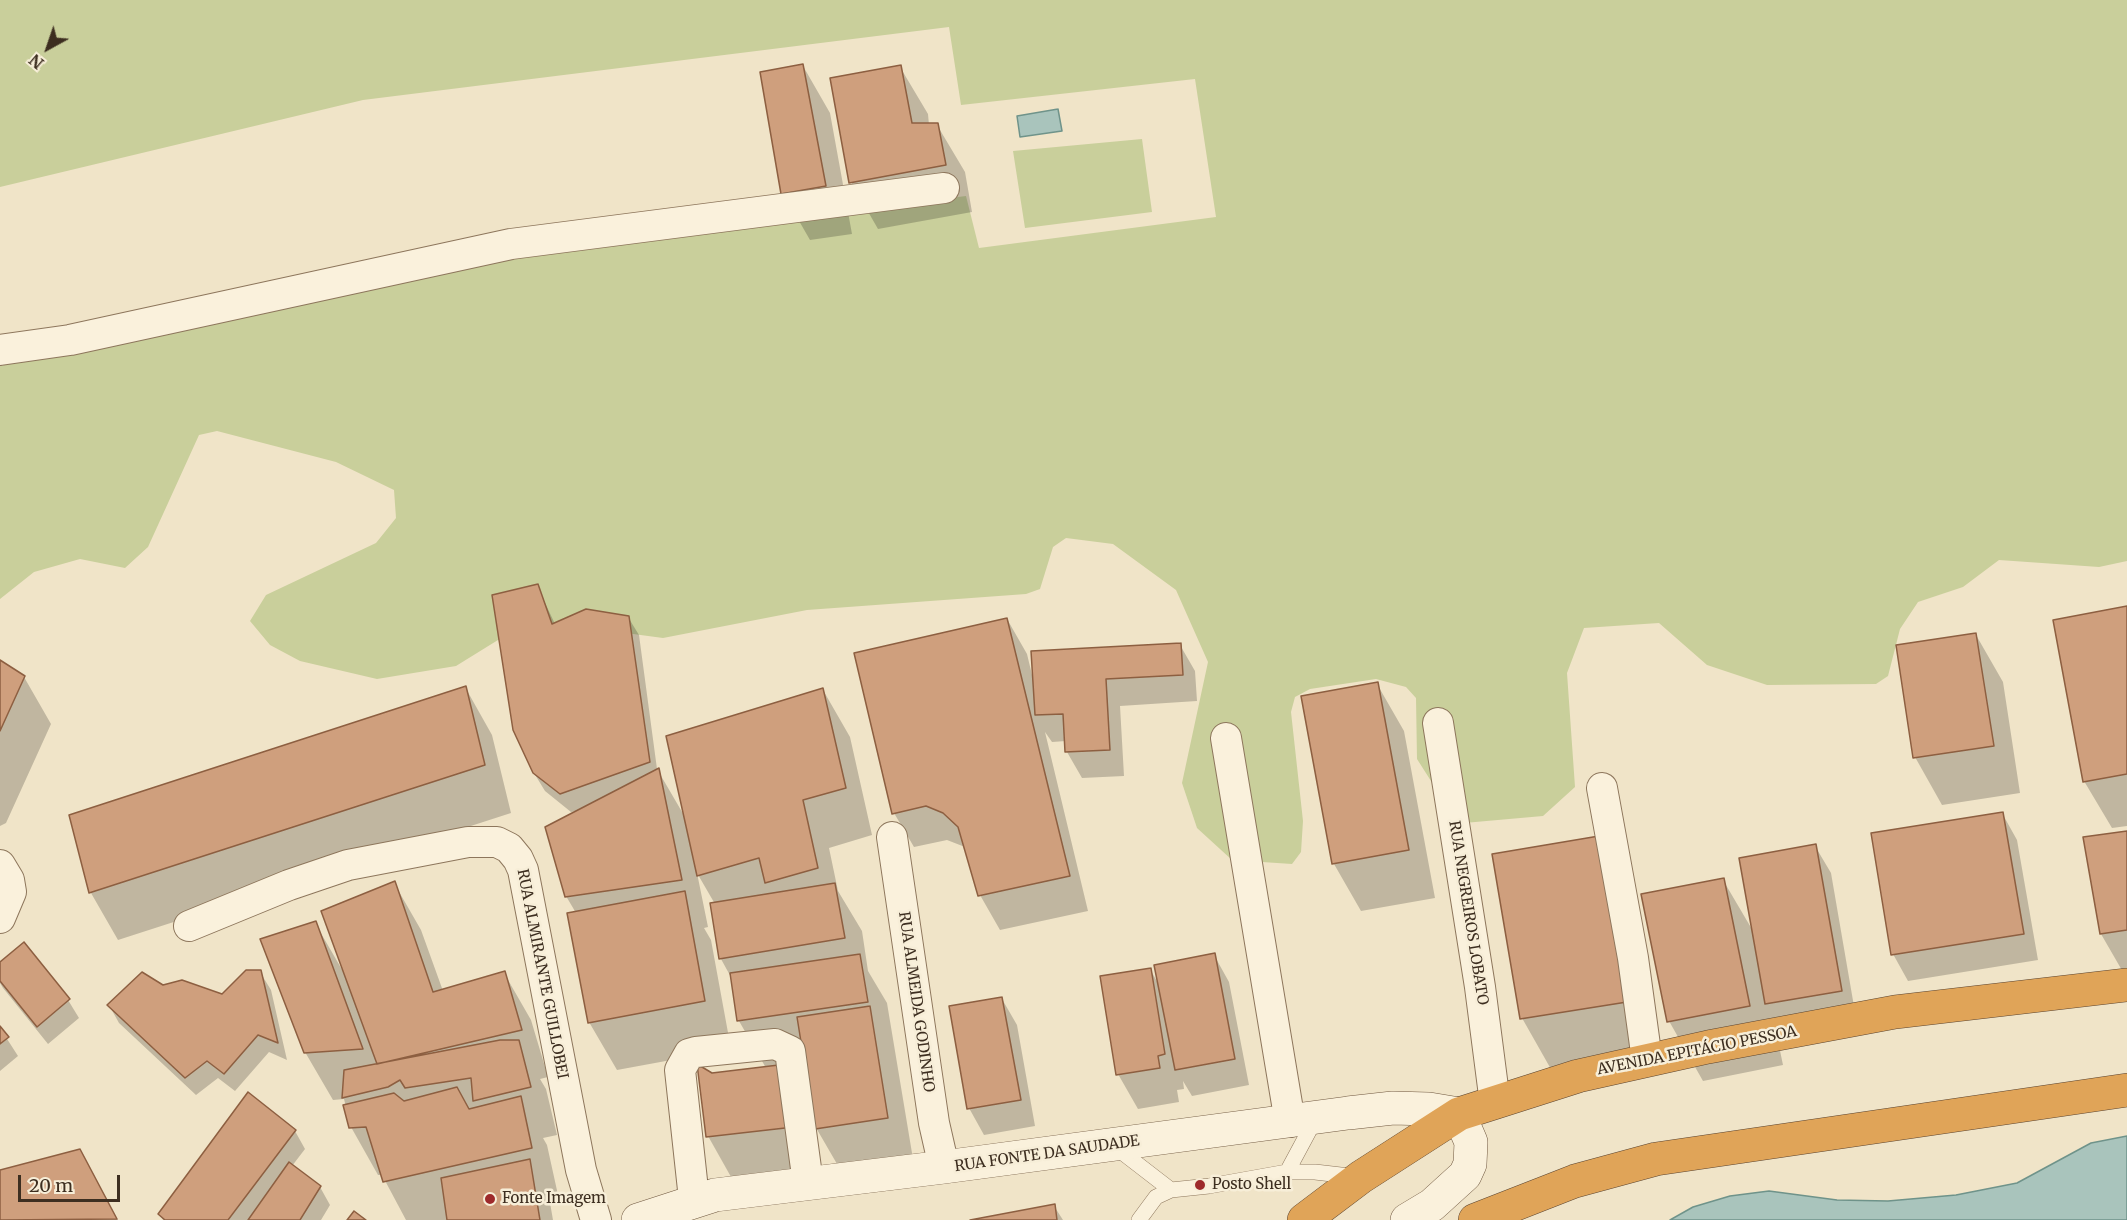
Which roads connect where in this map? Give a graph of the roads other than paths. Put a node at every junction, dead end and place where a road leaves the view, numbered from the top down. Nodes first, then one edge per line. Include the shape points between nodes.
1 (944, 188) dead end
2 (0, 350) edge
3 (1438, 723) dead end
4 (1226, 738) dead end
5 (1602, 788) dead end
6 (892, 837) dead end
7 (0, 865) edge
8 (0, 918) edge
9 (189, 926) dead end
10 (2127, 985) edge
11 (1647, 1060) junction
12 (2127, 1090) edge
13 (1495, 1103) junction
14 (1459, 1114) junction
15 (1303, 1120) junction
16 (1112, 1145) junction
17 (944, 1167) junction
18 (1287, 1172) junction
19 (1360, 1177) junction
20 (808, 1184) junction
21 (1171, 1190) junction
22 (694, 1199) junction
23 (596, 1220) edge
24 (638, 1220) edge
25 (1139, 1220) edge
26 (1304, 1220) edge
27 (1407, 1220) edge
28 (1475, 1220) edge

1 - 2 street via 511,244 70,340
3 - 13 street, RUA NEGREIROS LOBATO
4 - 15 street
5 - 11 street
6 - 17 street, RUA ALMEIDA GODINHO
7 - 8 street via 11,892
9 - 23 street, RUA ALMIRANTE GUILLOBEI via 348,865 468,842 497,842 509,848 523,870 581,1170
10 - 11 highway, AVENIDA EPITÁCIO PESSOA via 1895,1012
11 - 13 highway, AVENIDA EPITÁCIO PESSOA via 1578,1076
12 - 28 highway via 1656,1159 1575,1181
13 - 14 highway, AVENIDA EPITÁCIO PESSOA
14 - 15 street, RUA FONTE DA SAUDADE via 1429,1108 1393,1108
14 - 19 highway, AVENIDA EPITÁCIO PESSOA
14 - 27 street via 1472,1142 1465,1175
15 - 16 street, RUA FONTE DA SAUDADE
15 - 18 lane
16 - 17 street, RUA FONTE DA SAUDADE
16 - 21 lane
17 - 20 street, RUA FONTE DA SAUDADE
18 - 19 lane
18 - 21 lane
19 - 26 highway, AVENIDA EPITÁCIO PESSOA
20 - 22 street, RUA FONTE DA SAUDADE
20 - 22 street via 790,1051 775,1044 696,1052 689,1054 680,1070
21 - 25 lane via 1156,1197
22 - 24 street, RUA FONTE DA SAUDADE

